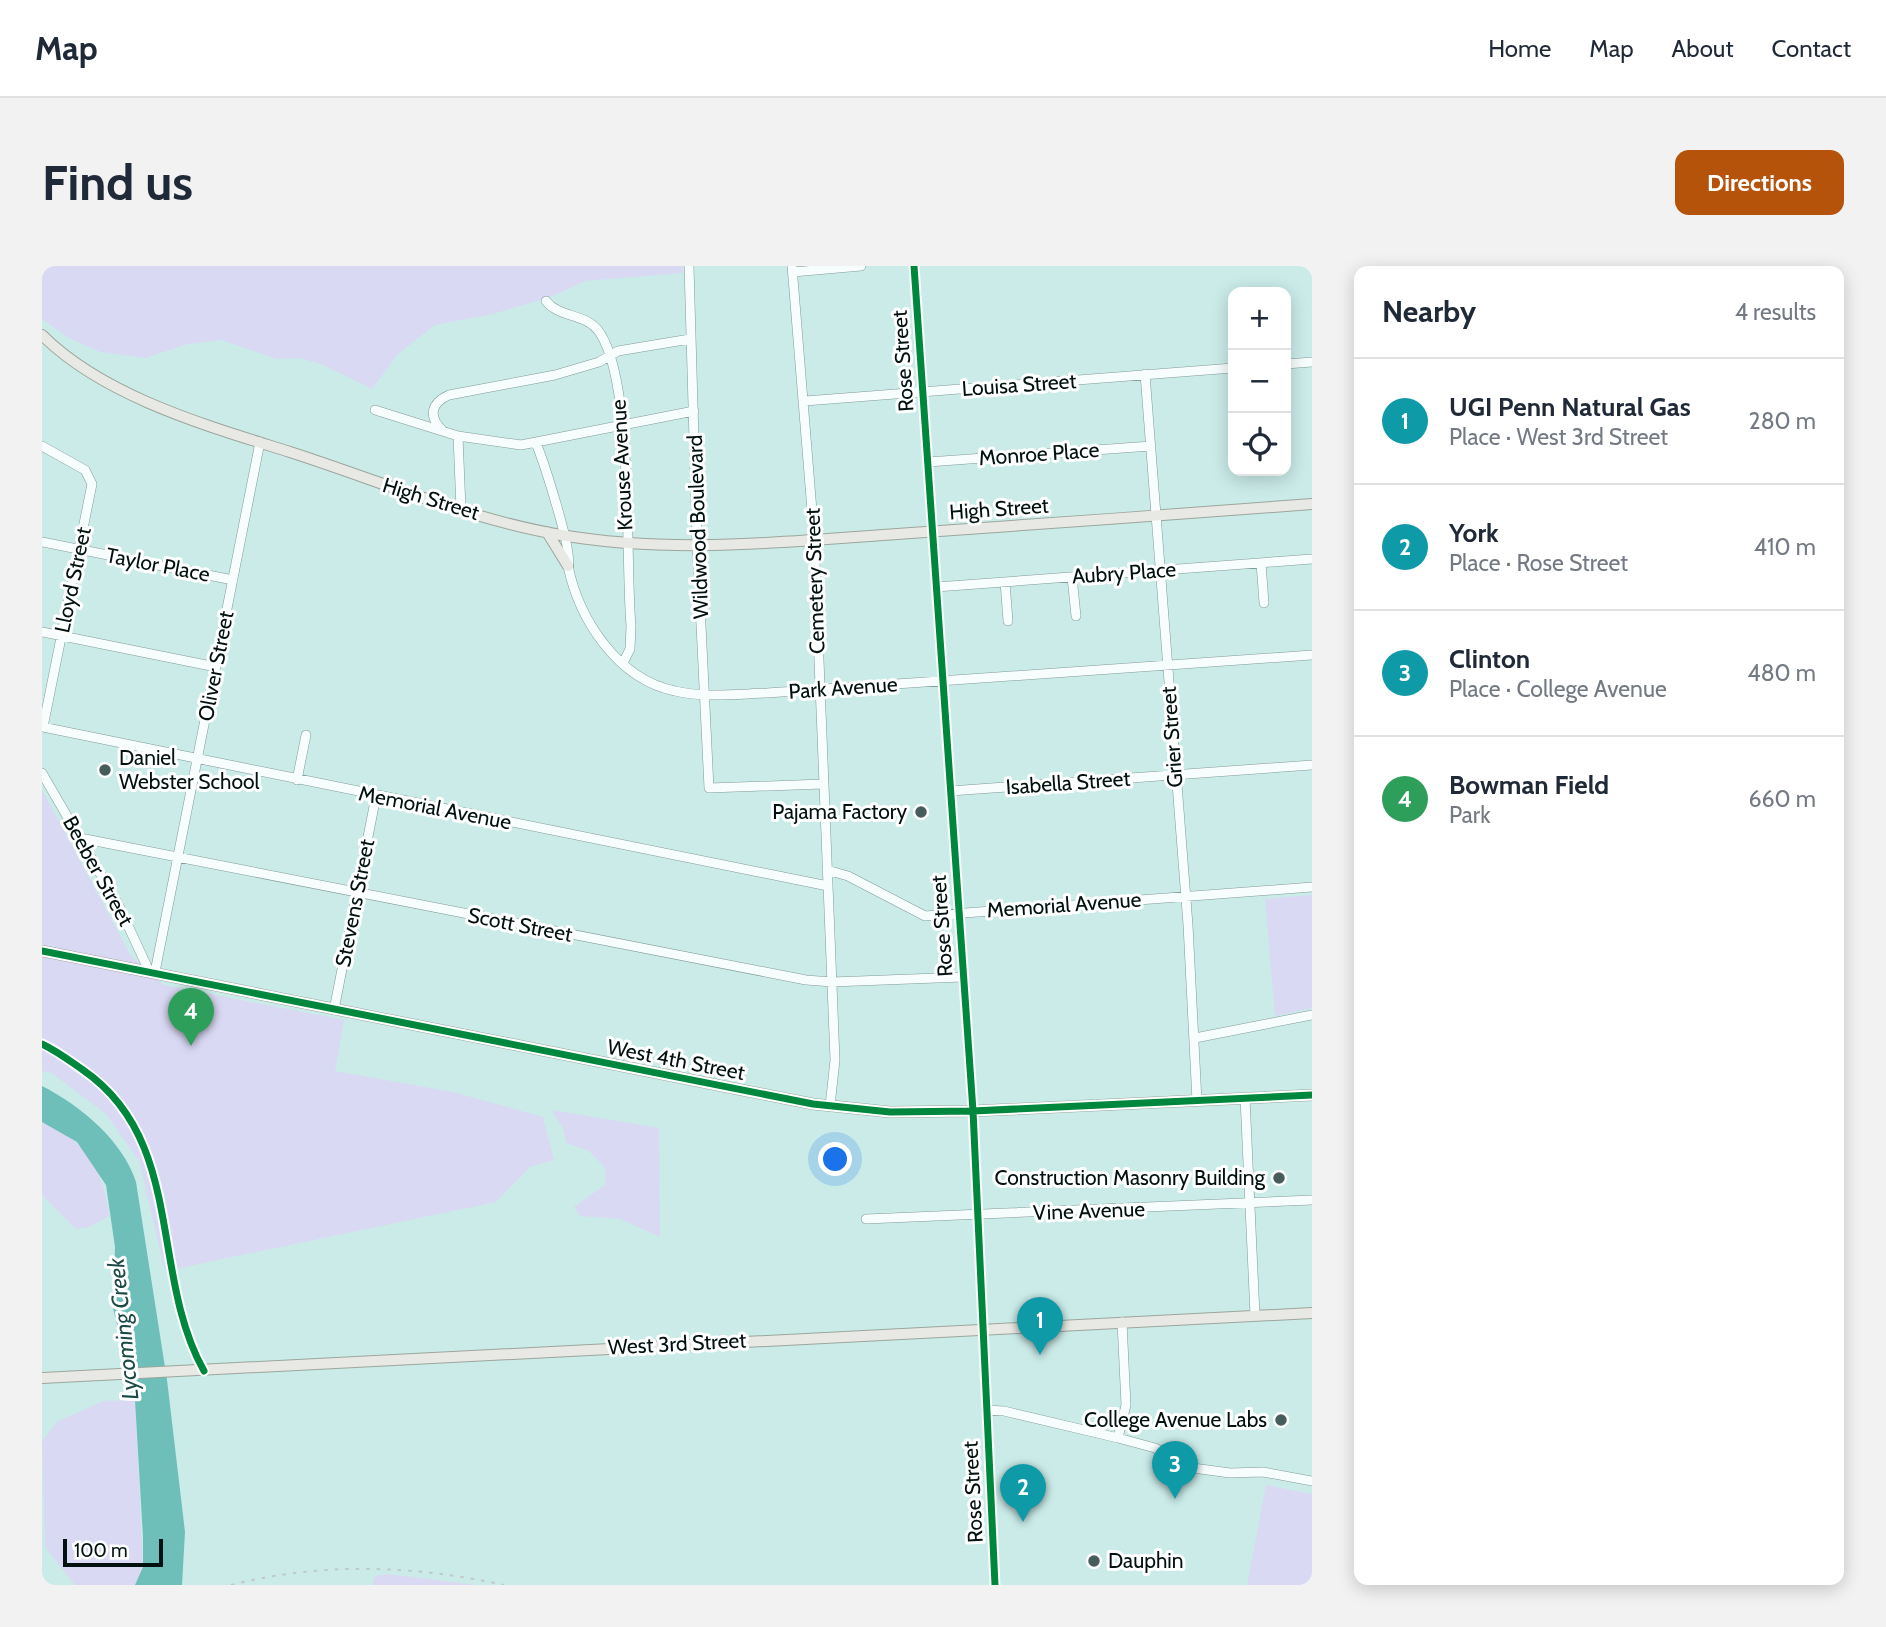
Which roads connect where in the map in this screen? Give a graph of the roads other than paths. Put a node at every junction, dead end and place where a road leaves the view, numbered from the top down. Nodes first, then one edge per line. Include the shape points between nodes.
1 (689, 266) edge
2 (861, 266) edge
3 (914, 266) edge
4 (792, 269) edge
5 (547, 301) dead end
6 (42, 335) edge
7 (690, 338) junction
8 (46, 346) edge
9 (611, 355) junction
10 (1312, 362) edge
11 (1291, 364) edge
12 (1228, 368) edge
13 (1145, 374) junction
14 (923, 392) junction
15 (805, 401) junction
16 (375, 410) dead end
17 (694, 411) junction
18 (621, 425) junction
19 (442, 430) junction
20 (458, 436) junction
21 (260, 442) junction
22 (536, 443) junction
23 (42, 446) edge
24 (1151, 446) junction
25 (928, 462) junction
26 (1312, 504) edge
27 (461, 509) junction
28 (1157, 516) junction
29 (547, 532) junction
30 (933, 532) junction
31 (563, 536) junction
32 (814, 540) junction
33 (42, 542) edge
34 (627, 544) junction
35 (697, 544) junction
36 (79, 550) junction
37 (1312, 559) edge
38 (1261, 563) junction
39 (568, 565) junction
40 (1161, 570) junction
41 (1072, 577) junction
42 (233, 580) junction
43 (1005, 582) junction
44 (936, 587) junction
45 (1264, 601) dead end
46 (1076, 616) dead end
47 (1008, 621) dead end
48 (42, 632) edge
49 (62, 636) junction
50 (1312, 655) edge
51 (623, 663) junction
52 (1166, 665) junction
53 (216, 667) junction
54 (943, 680) junction
55 (819, 690) junction
56 (705, 694) junction
57 (43, 727) edge
58 (306, 735) dead end
59 (198, 759) junction
60 (1312, 765) edge
61 (42, 774) edge
62 (1175, 775) junction
63 (297, 780) junction
64 (823, 784) junction
65 (950, 791) junction
66 (376, 796) junction
67 (80, 838) junction
68 (178, 856) junction
69 (827, 870) junction
70 (828, 886) junction
71 (1312, 887) edge
72 (357, 893) junction
73 (1184, 896) junction
74 (959, 913) junction
75 (42, 951) edge
76 (152, 972) junction
77 (963, 977) junction
78 (832, 982) junction
79 (334, 1010) junction
80 (1312, 1015) edge
81 (1195, 1038) junction
82 (1312, 1095) edge
83 (1244, 1098) junction
84 (1197, 1101) junction
85 (830, 1106) junction
86 (972, 1111) junction
87 (1312, 1200) edge
88 (1250, 1204) junction
89 (976, 1215) junction
90 (866, 1219) dead end
91 (1312, 1312) edge
92 (1255, 1315) junction
93 (1122, 1322) junction
94 (981, 1328) junction
95 (42, 1378) edge
96 (986, 1410) junction
97 (1118, 1438) junction
98 (1312, 1481) edge
99 (995, 1585) edge

1 - 7 street, Wildwood Boulevard
2 - 4 street
3 - 14 street, Rose Street
4 - 15 street, Cemetery Street
5 - 9 street, Krouse Avenue via 555,309 589,321
6 - 8 main road, High Street
7 - 9 street
7 - 17 street, Wildwood Boulevard
8 - 21 main road, High Street via 129,394
9 - 18 street, Krouse Avenue
9 - 19 street via 555,375 449,395 432,411
10 - 11 street
12 - 13 street, Louisa Street
13 - 14 street, Louisa Street
13 - 24 street, Grier Street
14 - 15 street, Louisa Street
14 - 25 street, Rose Street
15 - 32 street, Cemetery Street
16 - 19 street
17 - 18 street
17 - 35 street, Wildwood Boulevard
18 - 22 street
18 - 34 street, Krouse Avenue
19 - 20 street
20 - 22 street via 504,444
20 - 27 street
21 - 27 main road, High Street
21 - 42 street, Oliver Street
22 - 31 street, Park Avenue
23 - 36 street, Lloyd Street via 89,475 91,491
24 - 25 street, Monroe Place
24 - 28 street, Grier Street
25 - 30 street, Rose Street
26 - 28 main road, High Street
27 - 29 main road, High Street
28 - 30 main road, High Street
28 - 40 street, Grier Street
29 - 31 main road, High Street
29 - 39 main road
30 - 32 main road, High Street
30 - 44 street, Rose Street
31 - 34 main road, High Street
31 - 39 street, Park Avenue
32 - 35 main road, High Street
32 - 55 street, Cemetery Street
33 - 36 street, Taylor Place
34 - 35 main road, High Street
34 - 51 street, Krouse Avenue via 632,636
35 - 56 street, Wildwood Boulevard
36 - 42 street, Taylor Place
36 - 49 street, Lloyd Street
37 - 38 street, Aubry Place
38 - 40 street, Aubry Place
38 - 45 street
39 - 51 street, Park Avenue via 588,621
40 - 41 street, Aubry Place
40 - 52 street, Grier Street
41 - 43 street, Aubry Place
41 - 46 street
42 - 53 street, Oliver Street
43 - 44 street, Aubry Place
43 - 47 street
44 - 54 street, Rose Street
48 - 49 street
49 - 53 street
49 - 57 street, Lloyd Street
50 - 52 street, Park Avenue
51 - 56 street, Park Avenue via 656,685
52 - 54 street, Park Avenue
52 - 62 street, Grier Street
53 - 59 street, Oliver Street
54 - 55 street, Park Avenue
54 - 65 street, Rose Street
55 - 56 street, Park Avenue
55 - 64 street, Cemetery Street
56 - 64 street, Wildwood Boulevard via 709,788
57 - 59 street, Memorial Avenue
58 - 63 street
59 - 63 street, Memorial Avenue
59 - 68 street, Oliver Street
60 - 62 street, Isabella Street
61 - 67 street, Beeber Street
62 - 65 street, Isabella Street
62 - 73 street, Grier Street
63 - 66 street, Memorial Avenue
64 - 69 street, Cemetery Street
65 - 74 street, Rose Street
66 - 70 street, Memorial Avenue
66 - 72 street, Stevens Street
67 - 68 street, Scott Street
67 - 76 street, Beeber Street
68 - 72 street, Scott Street
68 - 76 street, Oliver Street
69 - 70 street, Cemetery Street
69 - 74 street, Memorial Avenue via 925,916
70 - 78 street, Cemetery Street
71 - 73 street, Memorial Avenue
72 - 78 street, Scott Street via 736,968
72 - 79 street, Stevens Street
73 - 74 street, Memorial Avenue
73 - 81 street, Grier Street
74 - 77 street, Rose Street
75 - 76 main road, West 4th Street
76 - 79 main road, West 4th Street
77 - 78 street, Scott Street
77 - 86 street, Rose Street
78 - 85 street, Cemetery Street via 835,1080
79 - 85 main road, West 4th Street
80 - 81 street
81 - 84 street, Grier Street
82 - 83 main road, West 4th Street
83 - 84 main road, West 4th Street
83 - 88 street
84 - 86 main road, West 4th Street
85 - 86 main road, West 4th Street via 909,1113
86 - 89 street, Rose Street
87 - 88 street, Vine Avenue
88 - 89 street, Vine Avenue
88 - 92 street
89 - 90 street, Vine Avenue
89 - 94 street, Rose Street
91 - 92 main road, West 3rd Street
92 - 93 main road, West 3rd Street
93 - 94 main road, West 3rd Street
93 - 97 street via 1126,1405
94 - 95 main road, West 3rd Street
94 - 96 street, Rose Street
96 - 97 street
96 - 99 street, Rose Street
97 - 98 street via 1155,1448 1194,1468

